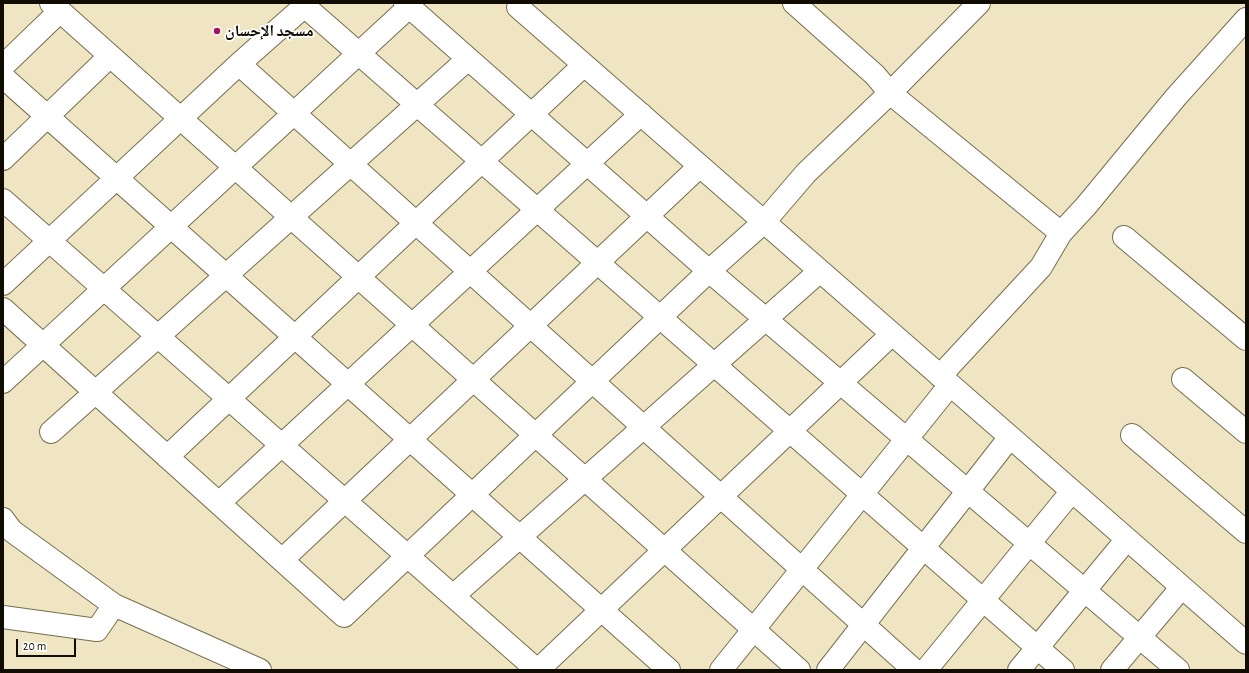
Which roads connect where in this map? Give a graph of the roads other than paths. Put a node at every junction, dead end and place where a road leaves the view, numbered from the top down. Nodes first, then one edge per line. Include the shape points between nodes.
1 (794, 3) edge
2 (979, 3) edge
3 (305, 4) edge
4 (407, 5) edge
5 (55, 7) edge
6 (518, 7) dead end
7 (1246, 19) edge
8 (359, 54) junction
9 (110, 56) junction
10 (468, 59) junction
11 (239, 64) junction
12 (584, 65) junction
13 (3, 66) edge
14 (3, 77) edge
15 (890, 93) junction
16 (417, 105) junction
17 (294, 114) junction
18 (641, 114) junction
19 (532, 115) junction
20 (47, 116) junction
21 (180, 118) junction
22 (3, 159) edge
23 (482, 161) junction
24 (351, 164) junction
25 (588, 164) junction
26 (700, 166) junction
27 (236, 168) junction
28 (116, 178) junction
29 (3, 200) edge
30 (538, 210) junction
31 (647, 216) junction
32 (291, 217) junction
33 (764, 222) junction
34 (416, 223) junction
35 (171, 227) junction
36 (1061, 234) junction
37 (1124, 237) dead end
38 (49, 240) junction
39 (598, 263) junction
40 (709, 271) junction
41 (820, 271) junction
42 (470, 272) junction
43 (226, 275) junction
44 (358, 277) junction
45 (3, 284) edge
46 (104, 289) junction
47 (3, 309) edge
48 (660, 317) junction
49 (766, 319) junction
50 (412, 326) junction
51 (531, 326) junction
52 (892, 334) junction
53 (158, 336) junction
54 (295, 337) junction
55 (1246, 339) edge
56 (43, 345) junction
57 (714, 364) junction
58 (1183, 379) dead end
59 (473, 380) junction
60 (945, 380) junction
61 (592, 381) junction
62 (3, 382) edge
63 (841, 382) junction
64 (348, 384) junction
65 (96, 392) junction
66 (229, 399) junction
67 (644, 427) junction
68 (790, 431) junction
69 (51, 432) dead end
70 (1246, 432) edge
71 (535, 435) junction
72 (1132, 435) dead end
73 (1010, 437) junction
74 (410, 439) junction
75 (907, 439) junction
76 (282, 446) junction
77 (167, 457) junction
78 (585, 480) junction
79 (968, 491) junction
80 (1072, 491) junction
81 (862, 494) junction
82 (472, 495) junction
83 (721, 496) junction
84 (345, 501) junction
85 (219, 503) junction
86 (6, 526) edge
87 (1246, 532) edge
88 (520, 537) junction
89 (1127, 539) junction
90 (1029, 543) junction
91 (924, 548) junction
92 (664, 550) junction
93 (408, 556) junction
94 (282, 560) junction
95 (802, 569) junction
96 (1182, 587) junction
97 (1085, 590) junction
98 (453, 596) junction
99 (983, 600) junction
100 (114, 605) junction
101 (601, 610) junction
102 (3, 618) edge
103 (863, 624) junction
104 (753, 630) junction
105 (1140, 637) junction
106 (1246, 643) edge
107 (1038, 648) junction
108 (260, 670) edge
109 (538, 670) edge
110 (669, 670) edge
111 (721, 670) edge
112 (799, 670) edge
113 (828, 670) edge
114 (914, 670) edge
115 (926, 670) edge
116 (1019, 670) edge
117 (1064, 670) edge
118 (1112, 670) edge
119 (1178, 670) edge

1 - 15 street via 875,75
2 - 15 street
3 - 8 street
3 - 11 street
4 - 8 street
4 - 10 street
5 - 9 street
5 - 13 street
6 - 12 street
7 - 36 street via 1176,97
8 - 16 street
8 - 17 street
9 - 20 street
9 - 21 street
10 - 16 street
10 - 19 street
11 - 17 street
11 - 21 street
12 - 18 street
12 - 19 street
14 - 20 street
15 - 33 street via 806,173
15 - 36 street
16 - 23 street
16 - 24 street
17 - 24 street
17 - 27 street
18 - 25 street
18 - 26 street
19 - 23 street
19 - 25 street
20 - 22 street
20 - 28 street
21 - 27 street
21 - 28 street
23 - 30 street
23 - 34 street
24 - 32 street
24 - 34 street
25 - 30 street
25 - 31 street
26 - 31 street
26 - 33 street
27 - 32 street
27 - 35 street
28 - 35 street
28 - 38 street
29 - 38 street
30 - 39 street
30 - 42 street
31 - 39 street
31 - 40 street
32 - 43 street
32 - 44 street
33 - 40 street
33 - 41 street
34 - 42 street
34 - 44 street
35 - 43 street
35 - 46 street
36 - 60 street via 1041,268
37 - 55 street
38 - 45 street
38 - 46 street
39 - 48 street
39 - 51 street
40 - 48 street
40 - 49 street
41 - 49 street
41 - 52 street
42 - 50 street
42 - 51 street
43 - 53 street
43 - 54 street
44 - 50 street
44 - 54 street
46 - 53 street
46 - 56 street
47 - 56 street
48 - 57 street
48 - 61 street
49 - 57 street
49 - 63 street
50 - 59 street
50 - 64 street
51 - 59 street
51 - 61 street
52 - 60 street
52 - 63 street
53 - 65 street
53 - 66 street
54 - 64 street
54 - 66 street
56 - 62 street
56 - 65 street
57 - 67 street
57 - 68 street
58 - 70 street
59 - 71 street
59 - 74 street
60 - 73 street
60 - 75 street
61 - 67 street
61 - 71 street
63 - 68 street
63 - 75 street
64 - 74 street
64 - 76 street
65 - 69 street
65 - 77 street
66 - 76 street
66 - 77 street
67 - 78 street
67 - 83 street
68 - 81 street
68 - 83 street
71 - 78 street
71 - 82 street
72 - 87 street
73 - 79 street
73 - 80 street
74 - 82 street
74 - 84 street
75 - 79 street
75 - 81 street
76 - 84 street
76 - 85 street
77 - 85 street
78 - 88 street
78 - 92 street
79 - 90 street
79 - 91 street
80 - 89 street
80 - 90 street
81 - 91 street
81 - 95 street
82 - 88 street
82 - 93 street
83 - 92 street
83 - 95 street
84 - 93 street
84 - 94 street
85 - 94 street
86 - 100 street
88 - 98 street
88 - 101 street
89 - 96 street
89 - 97 street
90 - 97 street
90 - 99 street
91 - 99 street
91 - 103 street
92 - 101 street
92 - 104 street
93 - 94 street via 344,616
93 - 98 street
95 - 103 street
95 - 104 street
96 - 105 street
96 - 106 street
97 - 105 street
97 - 107 street
98 - 109 street
99 - 107 street
99 - 115 street
100 - 102 street via 97,630
100 - 108 street
101 - 109 street
101 - 110 street
103 - 113 street
103 - 114 street
104 - 111 street
104 - 112 street
105 - 118 street
105 - 119 street
107 - 116 street
107 - 117 street

